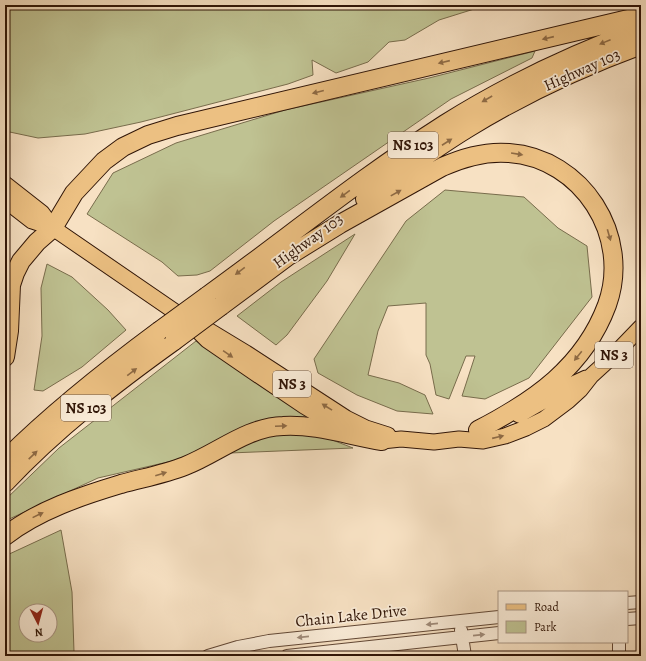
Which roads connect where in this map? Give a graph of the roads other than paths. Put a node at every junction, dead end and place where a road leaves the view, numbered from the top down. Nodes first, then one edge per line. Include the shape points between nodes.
1 (641, 16) edge
2 (641, 29) edge
3 (641, 45) edge
4 (5, 184) edge
5 (5, 200) edge
6 (53, 228) junction
7 (290, 255) junction
8 (5, 272) edge
9 (214, 301) junction
10 (11, 304) junction
11 (187, 320) junction
12 (640, 330) edge
13 (166, 336) junction
14 (5, 357) edge
15 (591, 376) junction
16 (478, 430) junction
17 (401, 440) junction
18 (459, 440) junction
19 (382, 441) junction
20 (5, 460) edge
21 (5, 483) edge
22 (5, 536) edge
23 (641, 602) edge
24 (628, 604) edge
25 (498, 617) edge
26 (641, 618) edge
27 (628, 619) edge
28 (458, 621) junction
29 (498, 633) edge
30 (463, 637) junction
31 (619, 643) edge
32 (208, 656) edge
33 (287, 656) edge
34 (465, 656) edge
35 (619, 656) edge

1 -> 6 highway via 176,126 148,135 123,147 95,169 74,193
2 -> 9 highway, Highway 103 / NS 103 via 541,71 498,92 446,124 378,170
7 -> 3 highway, Highway 103 / NS 103 via 467,128 542,87
4 - 6 main road, NS 3 via 42,213
5 - 6 main road, NS 3 via 32,221
6 - 10 highway via 37,242 17,267 11,285
6 - 11 main road, NS 3
7 - 9 highway, Highway 103 / NS 103
7 -> 16 highway via 442,167 474,155 498,152 528,156 555,167 579,184 598,208 611,241 614,271 607,306 588,342 557,379 529,401
8 - 10 highway
9 - 13 highway, Highway 103 / NS 103, bridge
10 - 14 highway
17 -> 11 main road, NS 3 via 346,418 215,333
11 -> 19 main road, NS 3 via 207,340 304,406 345,429
12 - 15 main road, NS 3
13 - 20 highway, Highway 103 / NS 103 via 106,371
21 -> 13 highway, Highway 103 / NS 103 via 38,450
15 - 16 main road, NS 3 via 516,417
18 -> 15 main road, NS 3 via 483,440 505,436 526,428 568,401
16 - 18 main road, NS 3
17 - 18 main road, NS 3
17 - 19 main road, NS 3
22 -> 19 highway via 35,516 57,506 186,466 267,427 308,427
23 - 24 street
25 - 28 street, Chain Lake Drive
26 - 27 street
28 - 30 street
28 -> 32 street, Chain Lake Drive via 269,641
30 -> 29 street, Chain Lake Drive
30 - 33 street, Chain Lake Drive
30 - 34 street
31 - 35 street

